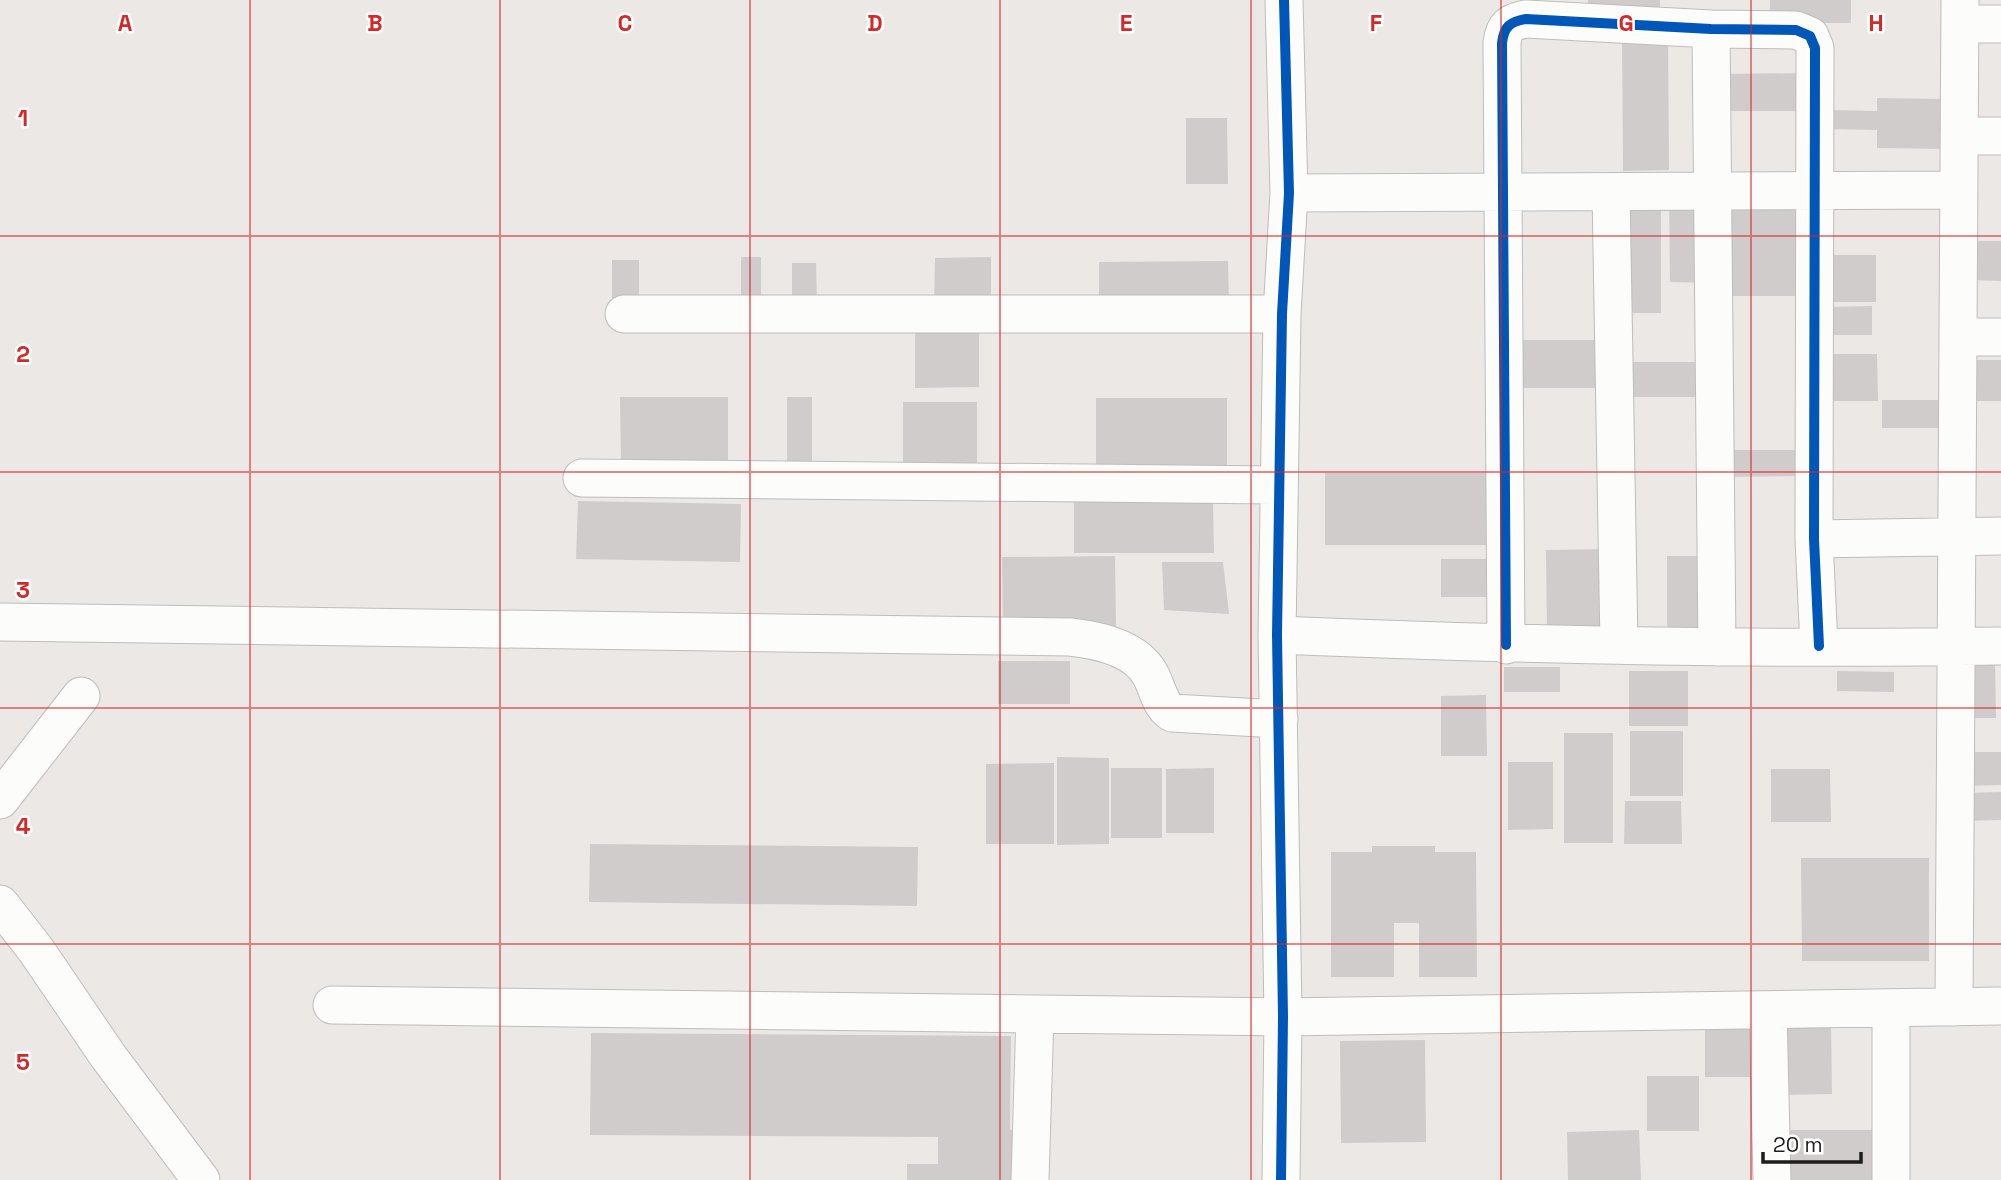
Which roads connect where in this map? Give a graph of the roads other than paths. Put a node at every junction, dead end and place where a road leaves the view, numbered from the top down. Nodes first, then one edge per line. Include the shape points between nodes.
1 (1284, 0) edge
2 (1960, 12) edge
3 (2001, 24) edge
4 (1711, 29) junction
5 (1959, 136) junction
6 (2001, 136) edge
7 (1959, 190) junction
8 (1713, 191) junction
9 (1815, 191) junction
10 (1503, 192) junction
11 (1611, 192) junction
12 (1289, 193) junction
13 (624, 314) dead end
14 (1282, 314) junction
15 (1958, 337) junction
16 (2001, 337) edge
17 (582, 478) dead end
18 (1279, 485) junction
19 (1957, 536) junction
20 (2001, 536) edge
21 (1814, 539) junction
22 (0, 622) edge
23 (1278, 635) junction
24 (1506, 645) junction
25 (1619, 646) junction
26 (1819, 646) junction
27 (2001, 646) edge
28 (1717, 647) junction
29 (1956, 647) junction
30 (81, 696) dead end
31 (1279, 719) junction
32 (0, 800) edge
33 (0, 904) edge
34 (332, 1005) dead end
35 (2001, 1006) edge
36 (1954, 1007) junction
37 (1891, 1008) junction
38 (1768, 1010) junction
39 (1035, 1014) junction
40 (1283, 1017) junction
41 (201, 1180) edge
42 (1030, 1180) edge
43 (1281, 1180) edge
44 (1772, 1180) edge
45 (1891, 1180) edge

1 - 12 street
2 - 3 street
2 - 5 street
4 - 8 street
4 - 9 street via 1796,30 1810,36 1815,48
4 - 10 street via 1526,19 1510,23 1502,43
5 - 6 street
5 - 7 street
7 - 9 street
7 - 15 street
8 - 9 street
8 - 11 street
8 - 28 street
9 - 21 street
10 - 11 street
10 - 12 street
10 - 24 street
11 - 25 street
12 - 14 street
13 - 14 street
14 - 18 street
15 - 16 street
15 - 19 street
17 - 18 street
18 - 23 street
19 - 20 street
19 - 21 street
19 - 29 street
21 - 26 street
22 - 31 street via 1070,637 1094,639 1136,659 1149,672 1162,703 1172,713
23 - 24 street
23 - 31 street
24 - 25 street
25 - 28 street
26 - 28 street
26 - 29 street
27 - 29 street
29 - 36 street
30 - 32 street
31 - 40 street
33 - 41 street
34 - 39 street
35 - 36 street
36 - 37 street
37 - 38 street
37 - 45 street
38 - 40 street
38 - 44 street
39 - 40 street
39 - 42 street
40 - 43 street

